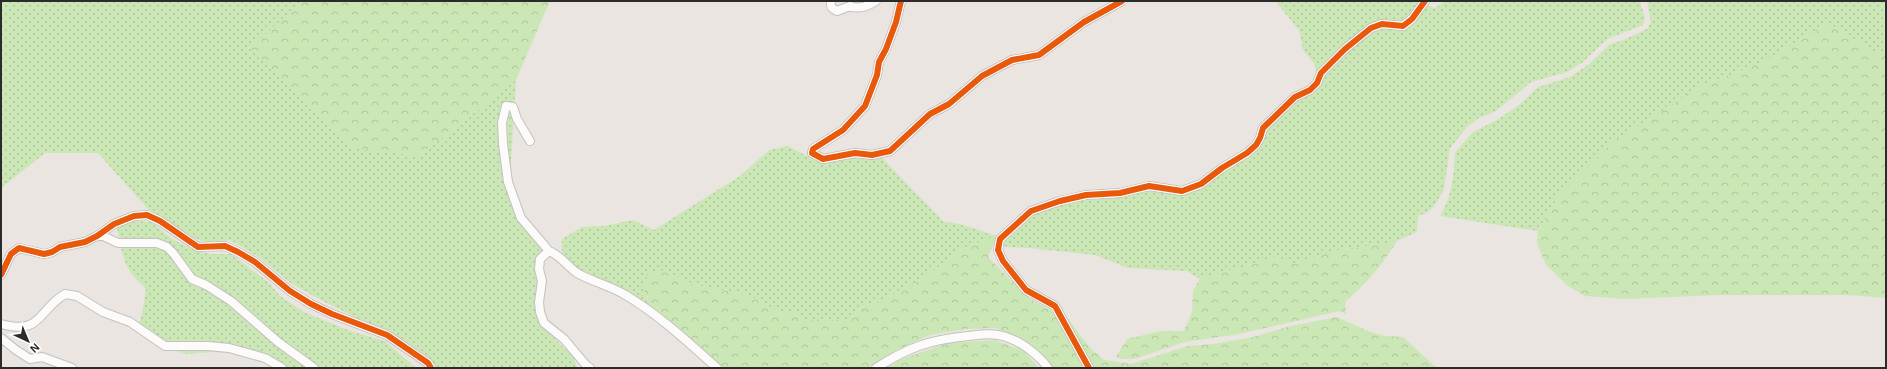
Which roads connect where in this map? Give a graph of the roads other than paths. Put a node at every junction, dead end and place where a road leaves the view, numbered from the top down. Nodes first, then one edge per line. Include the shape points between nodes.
1 (831, 1) edge
2 (876, 1) edge
3 (901, 1) edge
4 (1122, 1) edge
5 (1425, 1) edge
6 (530, 141) dead end
7 (97, 236) junction
8 (549, 251) junction
9 (1, 275) edge
10 (1, 324) edge
11 (1, 338) edge
12 (72, 368) edge
13 (282, 368) edge
14 (314, 368) edge
15 (431, 368) edge
16 (590, 368) edge
17 (717, 368) edge
18 (876, 368) edge
19 (1048, 368) edge
20 (1089, 368) edge

1 - 2 street via 833,9 837,11 850,6 860,8
3 - 4 street via 896,22 879,62 865,106 843,130 813,149 812,153 822,159 890,151 930,114 949,104 982,76 1012,60 1039,55 1084,22
5 - 20 street via 1404,26 1382,24 1371,28 1345,49 1321,73 1310,90 1295,96 1263,128 1256,145 1201,184 1182,191 1149,186 1120,193 1086,195 1060,201 1031,210 1000,239 998,250 1003,261 1026,290 1055,306
6 - 8 street via 513,107 506,106 502,130 508,182 521,218
7 - 9 street via 44,254 19,248 11,254
7 - 14 street via 118,243 157,243 167,247 192,279 206,284 231,301 278,342
7 - 15 street via 114,224 134,216 147,215 198,247 225,246 238,252 311,304 387,335 428,363
8 - 16 street via 540,259 540,312 544,322 557,332
8 - 17 street via 578,273 634,300 690,342
10 - 13 street via 21,328 28,326 65,294 77,296 103,312 130,322 165,346 229,348 264,358
11 - 12 street via 30,359 42,357
18 - 19 street via 927,342 945,338 998,335 1017,341

